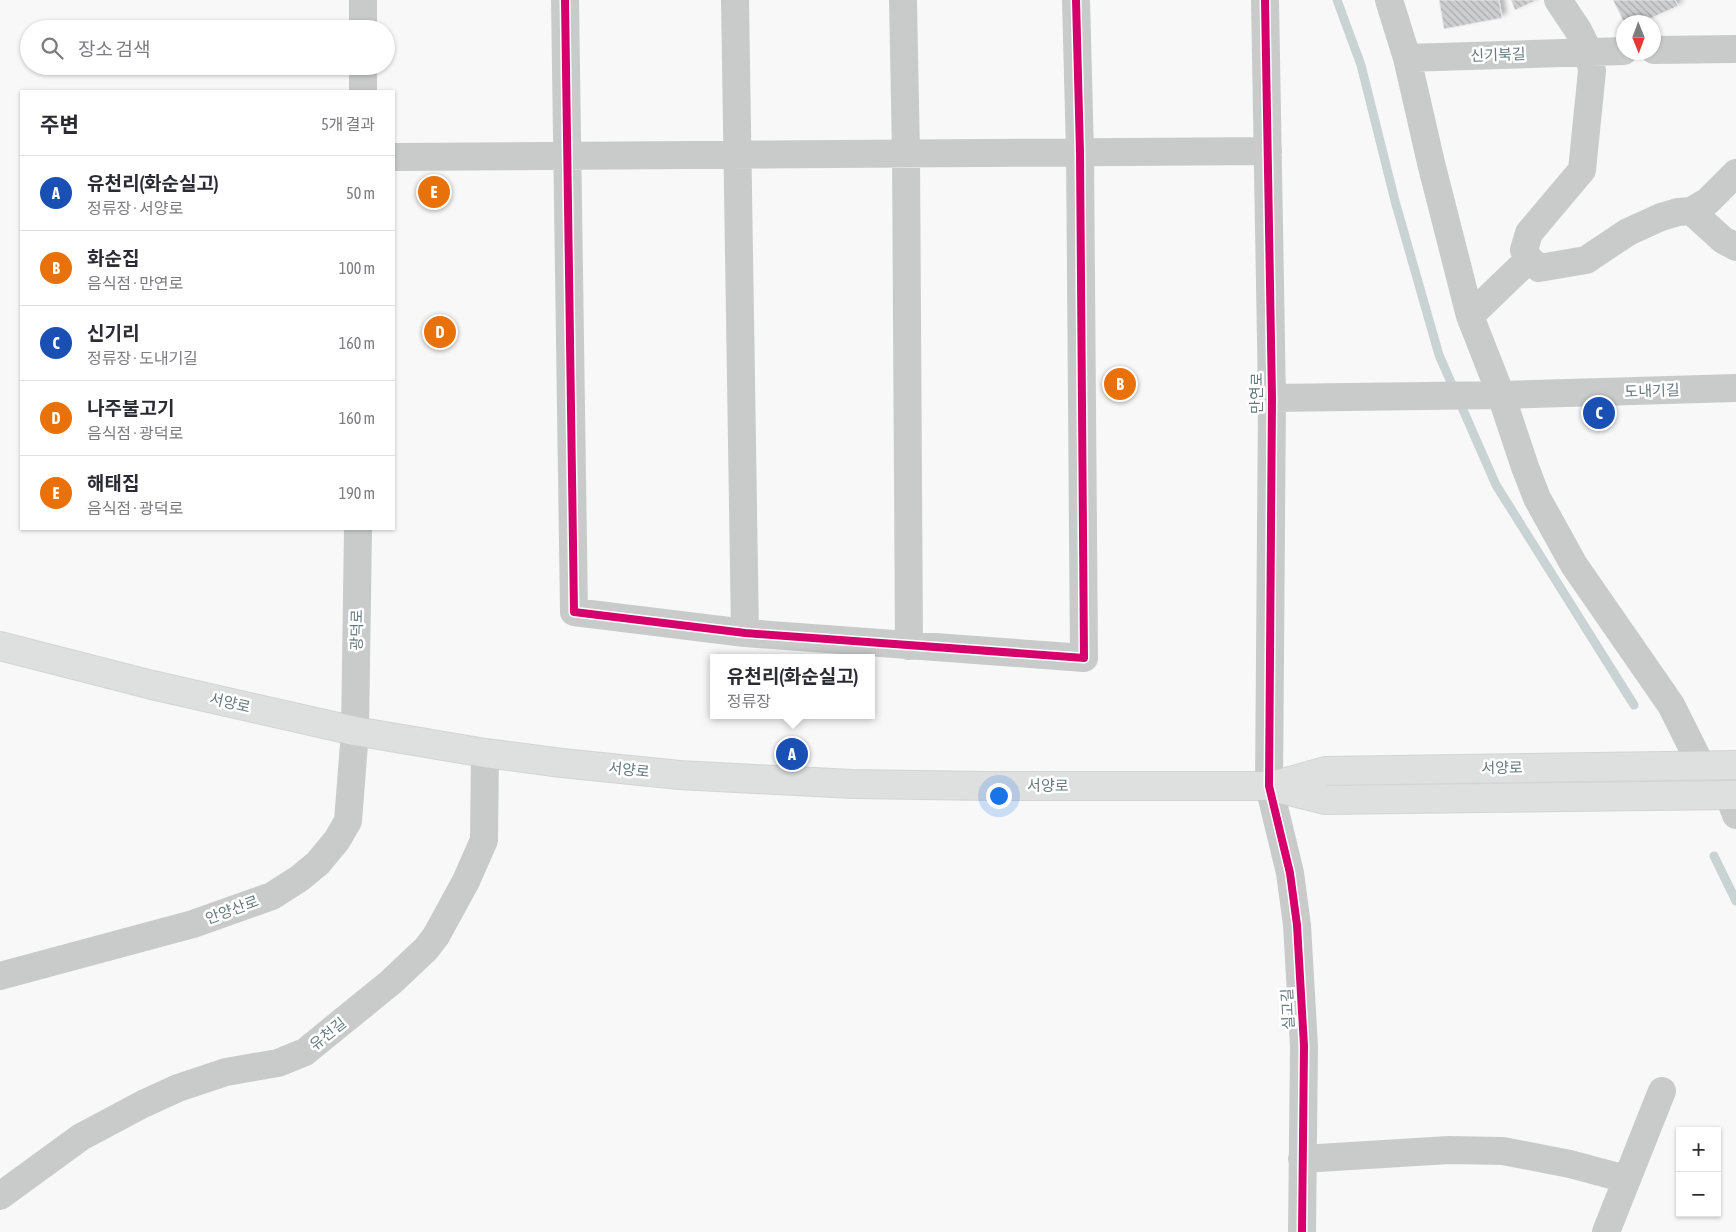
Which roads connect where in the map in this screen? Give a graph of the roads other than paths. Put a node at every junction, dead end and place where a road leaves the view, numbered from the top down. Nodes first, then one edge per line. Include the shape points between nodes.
1 (362, 0) edge
2 (565, 0) edge
3 (735, 0) edge
4 (903, 0) edge
5 (1076, 0) edge
6 (1265, 0) edge
7 (1389, 0) edge
8 (1558, 0) edge
9 (363, 20) edge
10 (1736, 49) edge
11 (1661, 50) edge
12 (1616, 51) edge
13 (1589, 52) junction
14 (1407, 58) junction
15 (363, 75) edge
16 (363, 90) edge
17 (1268, 151) junction
18 (1080, 152) junction
19 (906, 153) junction
20 (738, 155) junction
21 (568, 156) junction
22 (395, 157) edge
23 (1736, 173) edge
24 (1691, 211) junction
25 (1736, 248) edge
26 (1528, 259) junction
27 (1470, 316) junction
28 (1736, 388) edge
29 (1489, 395) junction
30 (1272, 398) junction
31 (358, 530) edge
32 (745, 633) junction
33 (0, 646) edge
34 (909, 646) junction
35 (355, 731) junction
36 (485, 753) junction
37 (1701, 765) junction
38 (1736, 765) edge
39 (1270, 786) junction
40 (1734, 802) edge
41 (0, 976) edge
42 (1662, 1091) dead end
43 (1302, 1158) junction
44 (1626, 1179) junction
45 (0, 1196) edge
46 (1302, 1232) edge
47 (1606, 1232) edge

1 - 9 street
2 - 21 street
3 - 20 street
4 - 19 street
5 - 18 street
6 - 17 street, 만연로
7 - 14 street
8 - 13 street
10 - 11 street
12 - 13 street, 신기북길
13 - 14 street, 신기북길
13 - 26 street via 1592,71 1582,170 1529,233 1524,250
14 - 27 street
15 - 16 street
17 - 18 street
17 - 30 street, 만연로
18 - 19 street
18 - 34 street via 1084,658
19 - 20 street
19 - 34 street
20 - 21 street
20 - 32 street
21 - 22 street
21 - 32 street via 574,612
23 - 24 street via 1708,201
24 - 25 street
24 - 26 street via 1660,217 1628,232 1586,260 1539,268
26 - 27 street
27 - 29 street
28 - 29 street, 도내기길
29 - 30 street, 도내기길
29 - 37 street via 1537,498 1574,565 1672,705
30 - 39 street, 만연로
31 - 35 street, 광덕로
32 - 34 street
33 - 35 main road, 서양로 via 152,685
35 - 36 main road, 서양로
35 - 41 street, 안양산로 via 348,821 318,863 300,878 272,896 193,924
36 - 39 main road, 서양로 via 679,775 852,784
36 - 45 street, 유천길 via 484,840 436,936 426,950 391,982 305,1052 278,1063 226,1072 143,1104 81,1137
37 - 38 main road, 서양로
37 - 39 main road, 서양로 via 1326,771
39 - 40 main road, 서양로 via 1326,800
39 - 43 street, 실고길 via 1290,873 1297,925 1304,1046
42 - 44 street
43 - 44 street via 1449,1150 1503,1151
43 - 46 street, 실고길
44 - 47 street

